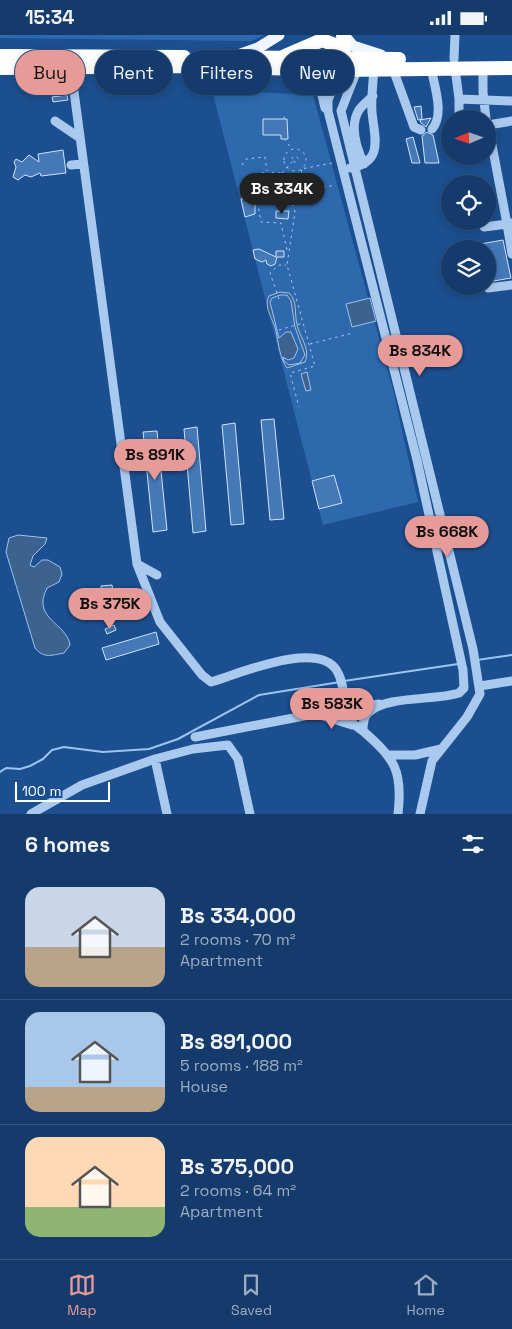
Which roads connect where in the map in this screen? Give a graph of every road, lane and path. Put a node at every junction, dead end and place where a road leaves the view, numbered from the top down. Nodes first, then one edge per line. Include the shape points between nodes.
1 (279, 35) edge
2 (344, 35) edge
3 (455, 35) edge
4 (254, 50) edge
5 (299, 50) edge
6 (336, 50) edge
7 (344, 50) edge
8 (0, 56) edge
9 (182, 57) edge
10 (281, 59) edge
11 (404, 59) junction
12 (512, 59) edge
13 (271, 62) edge
14 (275, 63) junction
15 (455, 63) junction
16 (281, 64) edge
17 (281, 64) edge
18 (354, 64) edge
19 (378, 64) junction
20 (0, 68) edge
21 (15, 68) edge
22 (431, 68) junction
23 (483, 68) junction
24 (512, 68) edge
25 (85, 69) edge
26 (354, 69) edge
27 (394, 69) junction
28 (357, 70) junction
29 (74, 95) edge
30 (322, 95) edge
31 (329, 95) edge
32 (373, 96) junction
33 (459, 99) junction
34 (484, 101) junction
35 (512, 101) edge
36 (458, 110) edge
37 (485, 110) edge
38 (325, 111) dead end
39 (284, 114) dead end
40 (284, 119) dead end
41 (55, 121) dead end
42 (512, 121) edge
43 (496, 124) edge
44 (432, 129) dead end
45 (421, 130) dead end
46 (80, 138) junction
47 (284, 139) dead end
48 (292, 149) junction
49 (295, 149) junction
50 (296, 156) junction
51 (298, 160) junction
52 (293, 161) junction
53 (496, 162) edge
54 (306, 163) junction
55 (332, 163) dead end
56 (84, 164) junction
57 (364, 164) junction
58 (72, 165) dead end
59 (242, 165) dead end
60 (287, 166) junction
61 (354, 167) junction
62 (301, 169) junction
63 (343, 169) junction
64 (267, 172) junction
65 (282, 174) junction
66 (269, 175) junction
67 (287, 185) junction
68 (335, 185) dead end
69 (509, 223) edge
70 (496, 225) edge
71 (288, 253) junction
72 (512, 254) edge
73 (287, 265) junction
74 (512, 285) edge
75 (496, 287) edge
76 (279, 299) dead end
77 (304, 323) junction
78 (279, 330) dead end
79 (353, 333) dead end
80 (309, 344) junction
81 (299, 407) dead end
82 (450, 554) junction
83 (439, 556) junction
84 (137, 564) junction
85 (455, 572) junction
86 (442, 574) junction
87 (157, 575) dead end
88 (512, 681) edge
89 (480, 686) junction
90 (382, 704) junction
91 (345, 708) junction
92 (317, 714) junction
93 (354, 726) junction
94 (363, 731) junction
95 (195, 737) dead end
96 (441, 749) junction
97 (388, 755) junction
98 (155, 759) junction
99 (31, 814) edge
100 (167, 814) edge
101 (250, 814) edge
102 (398, 814) edge
103 (420, 814) edge

1 - 4 main road
2 - 7 highway
2 - 11 main road via 357,48
3 - 15 street
5 - 6 highway via 322,40 335,45
8 - 9 highway
10 - 14 highway
11 - 15 highway
11 - 19 highway
12 - 15 highway
13 - 14 highway
14 - 16 highway
14 - 17 highway
14 - 25 highway
15 - 22 highway
15 - 23 highway
15 - 33 street
18 - 19 highway
19 - 27 highway
19 - 28 highway
19 - 32 street
20 - 21 highway
22 - 27 highway
22 - 44 street via 439,115
23 - 24 highway
23 - 34 street
26 - 28 highway
27 - 45 street via 410,118 414,127
28 - 61 street via 341,111
29 - 46 street
30 - 38 street
31 - 63 street via 328,111
32 - 57 street via 372,113 377,137 370,159
32 - 57 street via 358,110 354,126
33 - 34 street
33 - 36 street
34 - 35 street
34 - 37 street
39 - 40 path
41 - 46 street
42 - 43 street
46 - 56 street
47 - 48 path
48 - 49 path
48 - 60 path via 285,156
49 - 50 path
49 - 54 path via 304,153
50 - 51 path
50 - 52 path
51 - 52 path
51 - 54 path
52 - 60 path
53 - 69 street
54 - 62 path
55 - 62 path
56 - 58 street
56 - 84 street
57 - 61 street
59 - 64 path via 246,159 265,157
60 - 62 path via 292,170
60 - 65 path
61 - 63 street
61 - 82 street
62 - 68 path via 306,191
63 - 83 street
64 - 66 path
64 - 71 path via 253,175 261,222 281,223
65 - 66 path
65 - 67 path
66 - 67 path via 265,185 271,193 281,193
67 - 71 path via 295,212
69 - 70 street
69 - 72 street
71 - 73 path
73 - 76 path via 280,265 270,273
73 - 77 path
74 - 75 street
77 - 78 path
77 - 80 path
79 - 80 path
80 - 81 path via 316,366 290,373
82 - 83 street
82 - 85 street
83 - 86 street
84 - 87 street
84 - 91 street via 160,622 211,682 282,660 305,657 330,661 339,673
85 - 86 street via 449,569
85 - 89 street
86 - 90 street via 460,651 464,688 451,696
88 - 89 street
89 - 96 street via 480,694 467,717
90 - 91 street
90 - 94 street via 368,713
91 - 92 street
91 - 93 street via 348,720
92 - 93 street
92 - 95 street
93 - 94 street
94 - 97 street
96 - 97 street via 415,755
96 - 103 street via 430,767
97 - 102 street via 400,782
98 - 99 street via 82,785
98 - 100 street
98 - 101 street via 192,749 228,745 238,759

